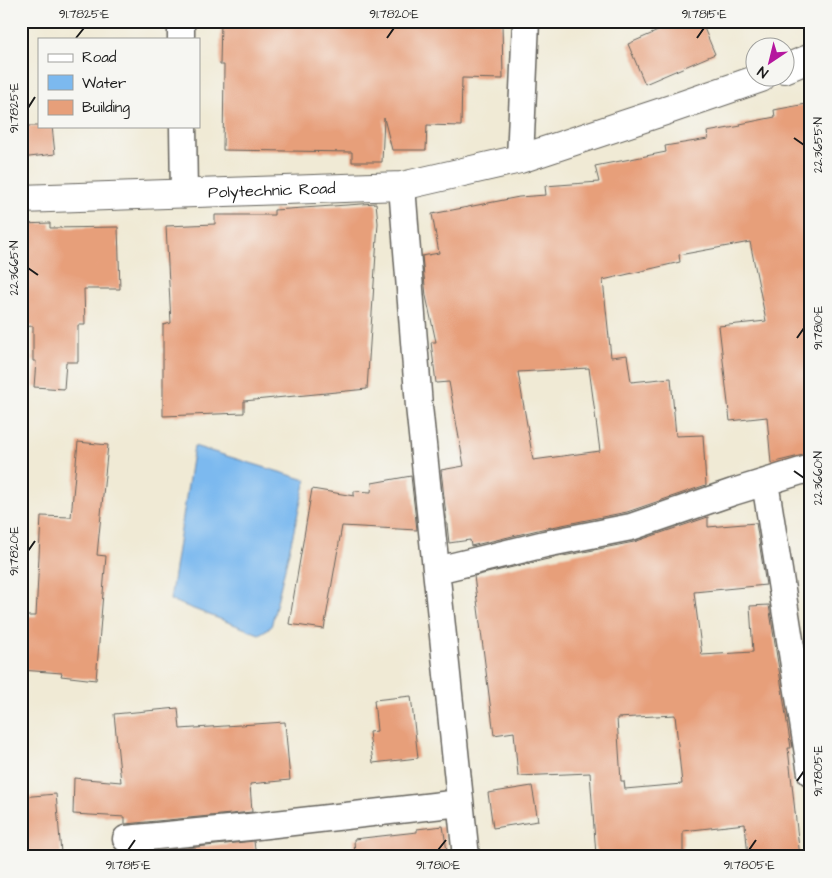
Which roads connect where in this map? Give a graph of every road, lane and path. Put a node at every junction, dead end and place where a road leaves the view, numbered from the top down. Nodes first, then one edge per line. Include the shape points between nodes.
1 (181, 21) edge
2 (526, 21) edge
3 (181, 38) edge
4 (811, 58) edge
5 (794, 65) edge
6 (744, 84) edge
7 (182, 128) edge
8 (520, 159) junction
9 (402, 186) junction
10 (184, 194) junction
11 (21, 199) edge
12 (811, 468) edge
13 (766, 482) junction
14 (437, 570) junction
15 (811, 774) edge
16 (460, 803) junction
17 (126, 839) dead end
18 (466, 857) edge

1 - 3 street
2 - 8 street
4 - 5 street
6 - 8 street, Polytechnic Road
7 - 10 street
8 - 9 street, Polytechnic Road
9 - 10 street, Polytechnic Road
9 - 14 street via 419,406
10 - 11 street, Polytechnic Road
12 - 13 street
13 - 14 street via 631,527
13 - 15 street
14 - 16 street
16 - 17 street
16 - 18 street

